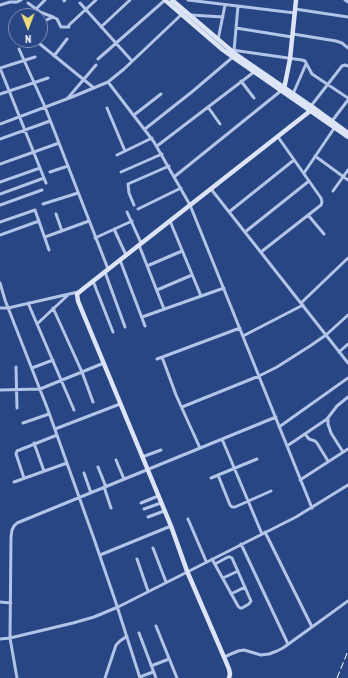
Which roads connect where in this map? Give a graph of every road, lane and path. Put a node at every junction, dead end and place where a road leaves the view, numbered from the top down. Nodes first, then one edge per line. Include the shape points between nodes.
1 (21, 0) edge
2 (45, 0) edge
3 (96, 0) edge
4 (130, 0) edge
5 (165, 0) edge
6 (172, 0) edge
7 (188, 0) edge
8 (296, 0) edge
9 (345, 0) edge
10 (10, 1) edge
11 (197, 1) edge
12 (28, 2) dead end
13 (348, 2) edge
14 (80, 3) dead end
15 (0, 5) edge
16 (225, 5) junction
17 (238, 6) junction
18 (35, 8) edge
19 (37, 8) edge
20 (86, 10) junction
21 (295, 11) junction
22 (182, 14) junction
23 (48, 15) edge
24 (190, 15) junction
25 (53, 17) junction
26 (223, 17) junction
27 (348, 17) edge
28 (48, 19) edge
29 (101, 27) junction
30 (236, 28) junction
31 (292, 36) junction
32 (67, 39) dead end
33 (218, 40) junction
34 (116, 43) junction
35 (348, 47) edge
36 (44, 48) edge
37 (19, 49) dead end
38 (232, 50) junction
39 (54, 56) junction
40 (35, 57) dead end
41 (233, 57) junction
42 (98, 59) dead end
43 (290, 59) junction
44 (24, 60) junction
45 (132, 61) junction
46 (306, 64) junction
47 (96, 65) dead end
48 (348, 66) edge
49 (0, 68) edge
50 (254, 72) junction
51 (48, 78) dead end
52 (83, 80) junction
53 (108, 82) junction
54 (241, 82) junction
55 (34, 83) junction
56 (328, 84) junction
57 (94, 88) junction
58 (283, 90) junction
59 (9, 91) junction
60 (0, 94) edge
61 (161, 94) dead end
62 (293, 94) junction
63 (254, 98) dead end
64 (67, 99) junction
65 (348, 99) edge
66 (45, 107) junction
67 (208, 107) junction
68 (108, 108) dead end
69 (312, 108) junction
70 (134, 115) junction
71 (19, 117) junction
72 (50, 121) junction
73 (332, 121) junction
74 (0, 124) edge
75 (220, 124) dead end
76 (334, 127) junction
77 (145, 129) junction
78 (25, 130) junction
79 (348, 133) edge
80 (278, 137) junction
81 (348, 137) edge
82 (152, 138) junction
83 (0, 139) edge
84 (59, 143) junction
85 (157, 146) junction
86 (125, 151) junction
87 (34, 152) junction
88 (162, 154) junction
89 (117, 155) dead end
90 (315, 156) junction
91 (294, 160) junction
92 (0, 164) edge
93 (68, 166) junction
94 (168, 166) junction
95 (40, 168) junction
96 (348, 170) edge
97 (50, 172) dead end
98 (121, 172) dead end
99 (304, 173) junction
100 (174, 177) junction
101 (343, 177) junction
102 (44, 178) junction
103 (348, 180) edge
104 (309, 181) junction
105 (0, 182) edge
106 (46, 183) dead end
107 (181, 188) junction
108 (211, 189) junction
109 (42, 190) dead end
110 (333, 192) dead end
111 (78, 193) junction
112 (0, 194) edge
113 (43, 204) dead end
114 (134, 205) dead end
115 (190, 205) junction
116 (0, 206) edge
117 (138, 209) dead end
118 (127, 212) dead end
119 (229, 212) junction
120 (56, 214) dead end
121 (308, 215) junction
122 (39, 221) junction
123 (89, 221) junction
124 (132, 221) junction
125 (170, 221) junction
126 (0, 222) edge
127 (114, 229) junction
128 (62, 231) junction
129 (245, 232) junction
130 (324, 234) dead end
131 (0, 235) edge
132 (45, 237) junction
133 (95, 238) junction
134 (140, 244) junction
135 (49, 250) dead end
136 (182, 251) junction
137 (261, 252) junction
138 (126, 255) junction
139 (348, 258) edge
140 (120, 260) junction
141 (147, 266) junction
142 (106, 271) junction
143 (192, 274) junction
144 (93, 281) junction
145 (0, 283) edge
146 (224, 288) junction
147 (157, 290) junction
148 (80, 291) junction
149 (68, 294) junction
150 (201, 296) junction
151 (28, 303) junction
152 (302, 304) junction
153 (0, 308) edge
154 (8, 308) junction
155 (53, 308) junction
156 (164, 310) junction
157 (348, 315) edge
158 (142, 317) junction
159 (37, 324) junction
160 (145, 326) dead end
161 (125, 327) dead end
162 (240, 328) junction
163 (113, 332) dead end
164 (326, 335) junction
165 (243, 336) junction
166 (348, 344) edge
167 (340, 352) junction
168 (162, 357) junction
169 (157, 359) dead end
170 (53, 360) junction
171 (104, 363) junction
172 (348, 363) edge
173 (16, 367) dead end
174 (32, 368) junction
175 (82, 372) junction
176 (259, 376) junction
177 (348, 378) edge
178 (61, 380) junction
179 (16, 389) junction
180 (40, 389) junction
181 (0, 390) edge
182 (348, 397) edge
183 (93, 402) dead end
184 (120, 404) junction
185 (17, 408) dead end
186 (182, 408) junction
187 (74, 410) dead end
188 (49, 414) junction
189 (276, 418) junction
190 (328, 418) junction
191 (23, 423) dead end
192 (279, 427) junction
193 (54, 429) junction
194 (57, 434) junction
195 (305, 434) junction
196 (222, 439) junction
197 (34, 443) junction
198 (287, 446) junction
199 (200, 448) junction
200 (348, 449) edge
201 (161, 450) dead end
202 (343, 452) junction
203 (142, 458) junction
204 (257, 459) dead end
205 (116, 460) dead end
206 (328, 461) junction
207 (67, 463) junction
208 (98, 467) dead end
209 (234, 468) junction
210 (148, 470) junction
211 (44, 471) junction
212 (84, 473) dead end
213 (218, 475) junction
214 (24, 478) junction
215 (211, 478) dead end
216 (124, 479) junction
217 (300, 480) junction
218 (14, 482) dead end
219 (348, 485) edge
220 (105, 487) junction
221 (271, 491) dead end
222 (91, 493) junction
223 (158, 496) junction
224 (79, 498) junction
225 (248, 501) junction
226 (141, 503) dead end
227 (161, 503) junction
228 (111, 508) dead end
229 (312, 508) junction
230 (144, 509) dead end
231 (164, 511) junction
232 (148, 516) dead end
233 (188, 519) dead end
234 (171, 526) junction
235 (263, 533) junction
236 (241, 544) junction
237 (153, 548) dead end
238 (100, 555) junction
239 (137, 559) dead end
240 (212, 559) junction
241 (206, 562) junction
242 (215, 564) junction
243 (187, 571) junction
244 (238, 571) junction
245 (223, 578) junction
246 (166, 582) junction
247 (245, 588) junction
248 (148, 591) junction
249 (231, 594) junction
250 (348, 601) edge
251 (0, 602) edge
252 (11, 603) junction
253 (118, 607) junction
254 (156, 626) dead end
255 (312, 627) junction
256 (139, 633) dead end
257 (127, 636) junction
258 (10, 638) junction
259 (0, 639) edge
260 (288, 644) junction
261 (224, 657) junction
262 (169, 659) junction
263 (151, 666) junction
264 (154, 672) junction
265 (140, 677) edge
266 (17, 678) edge
267 (105, 678) edge
268 (156, 678) edge
269 (177, 678) edge
270 (229, 678) edge

1 - 10 street
2 - 19 street
3 - 20 street
4 - 29 street
5 - 22 main road
5 - 34 street
6 - 24 main road
7 - 11 street
8 - 21 main road
9 - 13 street
10 - 15 street
11 - 16 street
12 - 18 street
14 - 20 street
16 - 17 street
16 - 26 street
17 - 21 street
17 - 30 street
20 - 25 street via 69,26 61,27
20 - 29 street
21 - 27 street
21 - 31 main road
22 - 41 main road
22 - 45 street
23 - 25 street
24 - 26 street
24 - 33 main road
25 - 28 street
26 - 33 street
29 - 34 street
30 - 31 street
30 - 38 street
31 - 35 street via 336,42
31 - 43 main road
32 - 39 street
33 - 38 main road
34 - 42 street
34 - 45 street
36 - 39 street
37 - 44 street
38 - 43 street
38 - 58 main road
39 - 52 street
40 - 44 street
41 - 50 main road
41 - 77 street
43 - 46 street via 302,60
43 - 58 main road
44 - 49 street
44 - 55 street
45 - 53 street
46 - 56 street via 312,74
46 - 62 street
47 - 52 street
48 - 56 street via 342,66
49 - 59 street
50 - 54 street
50 - 58 main road
51 - 55 street
52 - 57 street
52 - 64 street
53 - 57 street
53 - 70 street
54 - 63 street
54 - 67 street
55 - 59 street
55 - 66 street
56 - 65 street
56 - 69 street
57 - 64 street
58 - 62 main road
58 - 69 main road
58 - 100 street
59 - 60 street
59 - 71 street
61 - 70 street
62 - 69 main road
64 - 66 street
65 - 73 street
66 - 71 street
66 - 72 street
67 - 75 street
67 - 85 street
68 - 86 street
69 - 73 main road
69 - 76 main road
69 - 80 main road
70 - 77 street
71 - 74 street
71 - 78 street
72 - 78 street
72 - 84 street
73 - 79 main road
76 - 81 main road
76 - 90 street
77 - 82 street
78 - 83 street
78 - 87 street
80 - 91 street
80 - 108 main road
82 - 85 street
82 - 86 street
84 - 87 street
84 - 93 street
85 - 88 street
86 - 89 street
87 - 92 street
87 - 95 street
88 - 94 street
88 - 98 street
90 - 99 street
90 - 101 street
91 - 99 street
91 - 119 street
93 - 97 street
93 - 111 street
94 - 100 street
94 - 114 street via 128,184
95 - 102 street
95 - 105 street
96 - 101 street
99 - 104 street
100 - 107 street
101 - 103 street
101 - 110 street
102 - 106 street
102 - 112 street
104 - 121 street via 322,202
104 - 129 street
107 - 115 street
107 - 117 street
108 - 115 main road
108 - 119 street
109 - 116 street
111 - 113 street
111 - 123 street
115 - 125 main road
115 - 146 street
118 - 124 street
119 - 129 street
120 - 128 street
121 - 130 street
121 - 137 street
122 - 126 street via 34,210
122 - 131 street
122 - 132 street
123 - 128 street
123 - 133 street
124 - 127 street
124 - 134 street
125 - 134 main road
125 - 136 street
127 - 133 street
127 - 138 street
128 - 132 street
129 - 137 street
132 - 135 street
133 - 142 street
134 - 138 main road
134 - 141 street
136 - 141 street
136 - 143 street
137 - 152 street
138 - 140 main road
139 - 152 street
140 - 142 main road
140 - 158 street
141 - 147 street
142 - 144 main road
142 - 161 street
143 - 147 street
143 - 150 street
144 - 148 main road
144 - 163 street
145 - 154 street
146 - 150 street
146 - 162 street
147 - 156 street
148 - 149 street
148 - 171 main road via 78,301
149 - 151 street
149 - 155 street
150 - 156 street
151 - 154 street
151 - 159 street
152 - 164 street
152 - 165 street
153 - 154 street
154 - 174 street
155 - 159 street
155 - 175 street
156 - 158 street
157 - 164 street
158 - 160 street
159 - 170 street
162 - 165 street
162 - 168 street
164 - 167 street
164 - 176 street via 294,357
165 - 176 street
166 - 167 street
167 - 172 street
168 - 169 street
168 - 186 street
170 - 174 street
170 - 178 street
171 - 175 street
171 - 184 main road
173 - 179 street
174 - 180 street
175 - 178 street
175 - 183 street
176 - 186 street
176 - 189 street
177 - 192 street
178 - 180 street
178 - 187 street
179 - 180 street
179 - 181 street
179 - 185 street
180 - 188 street
182 - 190 street via 334,408
184 - 193 street
184 - 203 main road
186 - 199 street
188 - 191 street
188 - 193 street
189 - 192 street
189 - 196 street
190 - 195 street
190 - 202 street via 331,433
192 - 198 street
193 - 194 street
194 - 197 street
194 - 207 street
195 - 198 street
195 - 206 street via 308,439 315,441
196 - 199 street
196 - 209 street
197 - 211 street
197 - 214 street via 16,452
198 - 217 street
199 - 210 street
200 - 202 street
201 - 203 street
202 - 206 street
203 - 210 main road
204 - 209 street
205 - 216 street
206 - 217 street
207 - 211 street
207 - 224 street
208 - 220 street
209 - 213 street
209 - 225 street
210 - 216 street
210 - 223 main road
211 - 214 street
212 - 222 street
213 - 215 street
213 - 225 street via 232,507
214 - 218 street
216 - 220 street
217 - 229 street
219 - 229 street
220 - 222 street
220 - 228 street
221 - 225 street
222 - 224 street
223 - 226 street
223 - 227 main road
224 - 238 street
224 - 252 street via 14,526 11,537
225 - 235 street
227 - 230 street
227 - 231 main road
229 - 235 street
231 - 232 street
231 - 234 main road
233 - 241 street
234 - 238 street
234 - 243 main road
235 - 236 street
235 - 255 street
236 - 240 street
236 - 260 street
237 - 246 street
238 - 253 street
239 - 248 street
240 - 241 street
240 - 242 street
241 - 243 street
242 - 244 street via 230,557
242 - 245 street
243 - 246 street
243 - 261 main road
244 - 245 street
244 - 247 street
245 - 249 street
246 - 248 street
247 - 249 street
247 - 249 street via 251,601 242,608
248 - 253 street
250 - 255 street
251 - 252 street
252 - 258 street
253 - 257 street
253 - 258 street via 74,623
254 - 262 street
255 - 260 street
256 - 263 street
257 - 265 street
257 - 267 street via 116,645
258 - 259 street
258 - 266 street
260 - 261 street via 269,654 261,655 238,650
261 - 270 main road via 230,669
262 - 263 street
262 - 269 street
263 - 264 street
264 - 265 street
264 - 268 street

